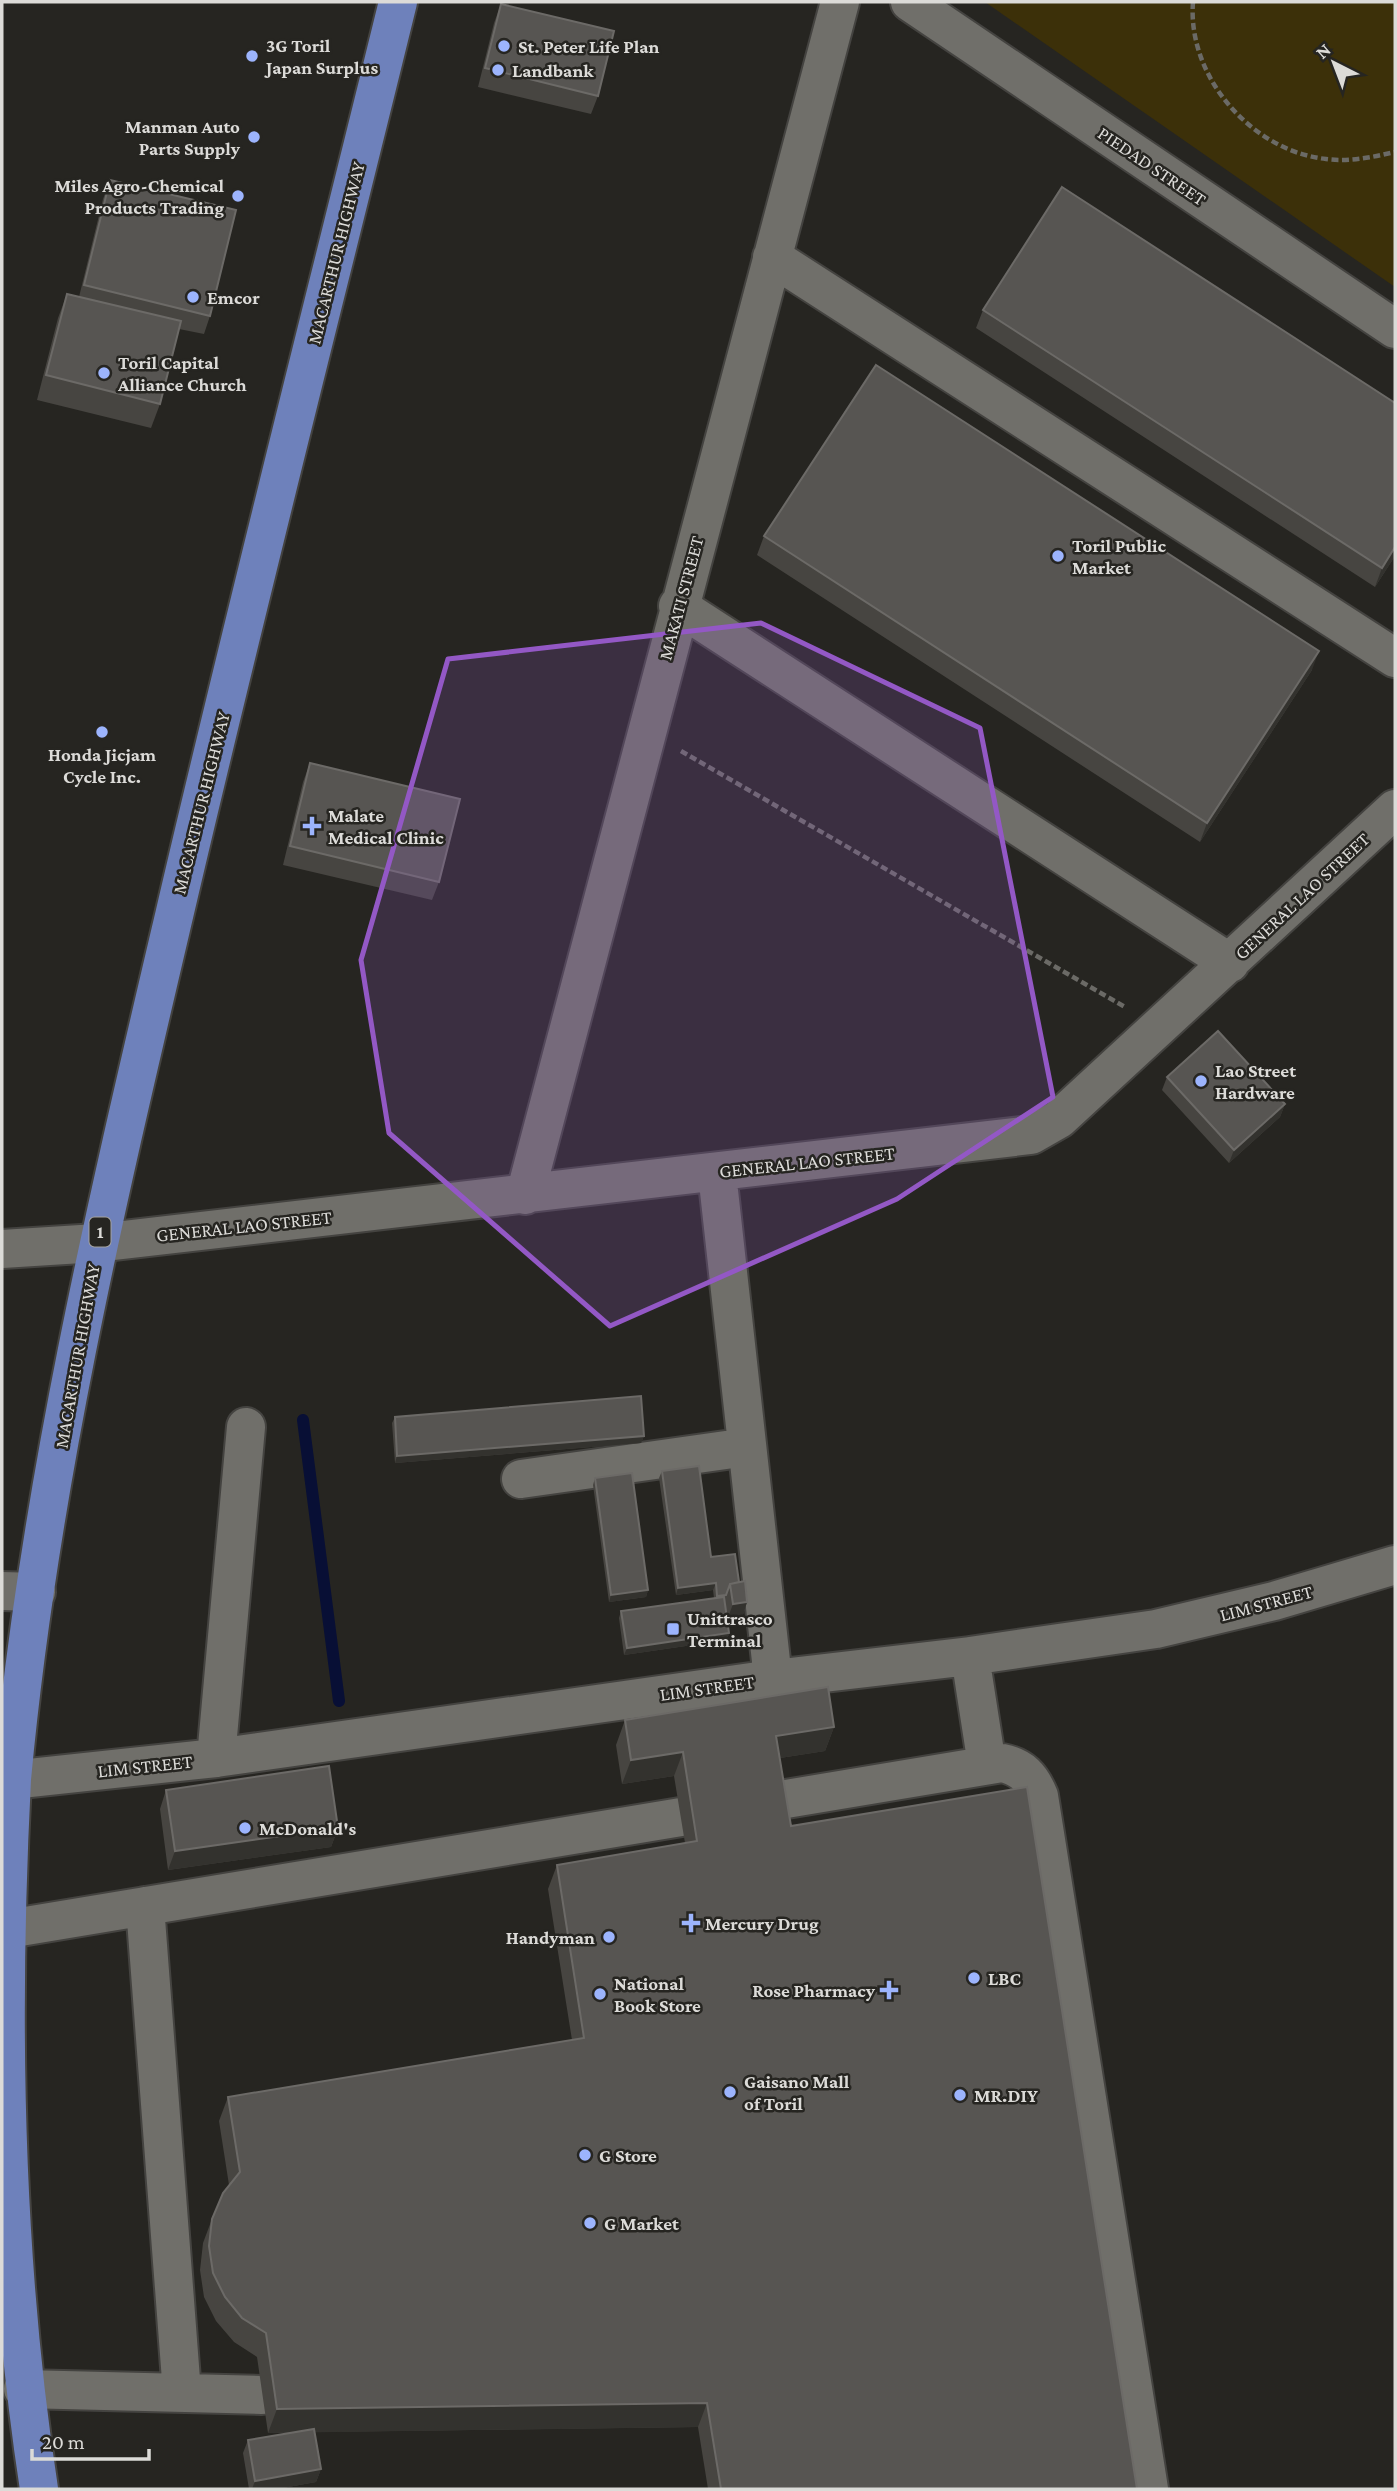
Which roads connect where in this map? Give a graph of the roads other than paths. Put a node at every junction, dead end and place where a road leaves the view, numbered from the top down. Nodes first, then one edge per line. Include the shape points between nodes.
1 (398, 2) edge
2 (840, 2) edge
3 (910, 2) edge
4 (772, 257) junction
5 (1395, 330) edge
6 (678, 606) junction
7 (1395, 658) edge
8 (1395, 809) edge
9 (1230, 963) junction
10 (717, 1172) junction
11 (525, 1195) junction
12 (97, 1243) junction
13 (2, 1249) edge
14 (246, 1427) dead end
15 (747, 1447) junction
16 (521, 1479) dead end
17 (1395, 1565) edge
18 (19, 1592) edge
19 (970, 1656) junction
20 (772, 1679) junction
21 (216, 1758) junction
22 (986, 1765) junction
23 (11, 1780) junction
24 (774, 1801) edge
25 (681, 1817) dead end
26 (145, 1906) junction
27 (3, 1930) edge
28 (2, 2065) edge
29 (23, 2389) junction
30 (182, 2393) junction
31 (262, 2395) dead end
32 (39, 2489) edge
33 (1149, 2489) edge

1 - 12 highway, MACARTHUR HIGHWAY / 1
2 - 4 street, MAKATI STREET
3 - 5 street, PIEDAD STREET
4 - 6 street, MAKATI STREET
4 - 7 street
6 - 9 street
6 - 11 street, MAKATI STREET
8 - 9 street, GENERAL LAO STREET
9 - 10 street, GENERAL LAO STREET via 1059,1119 1031,1135
10 - 11 street, GENERAL LAO STREET
10 - 15 street
11 - 12 street, GENERAL LAO STREET
12 - 13 street, GENERAL LAO STREET
12 - 18 highway, MACARTHUR HIGHWAY / 1
14 - 21 street
15 - 16 street
15 - 20 street
17 - 19 street, LIM STREET via 1191,1623
18 - 23 highway, MACARTHUR HIGHWAY / 1
19 - 20 street, LIM STREET
19 - 22 street
20 - 21 street, LIM STREET
21 - 23 street, LIM STREET
22 - 24 street
22 - 33 street via 1014,1766 1034,1783 1039,1796
23 - 27 highway, MACARTHUR HIGHWAY / 1
25 - 26 street
26 - 27 street
26 - 30 street
27 - 28 highway, MACARTHUR HIGHWAY / 1
28 - 29 highway, MACARTHUR HIGHWAY / 1
29 - 30 street
29 - 32 highway, MACARTHUR HIGHWAY / 1
30 - 31 street

